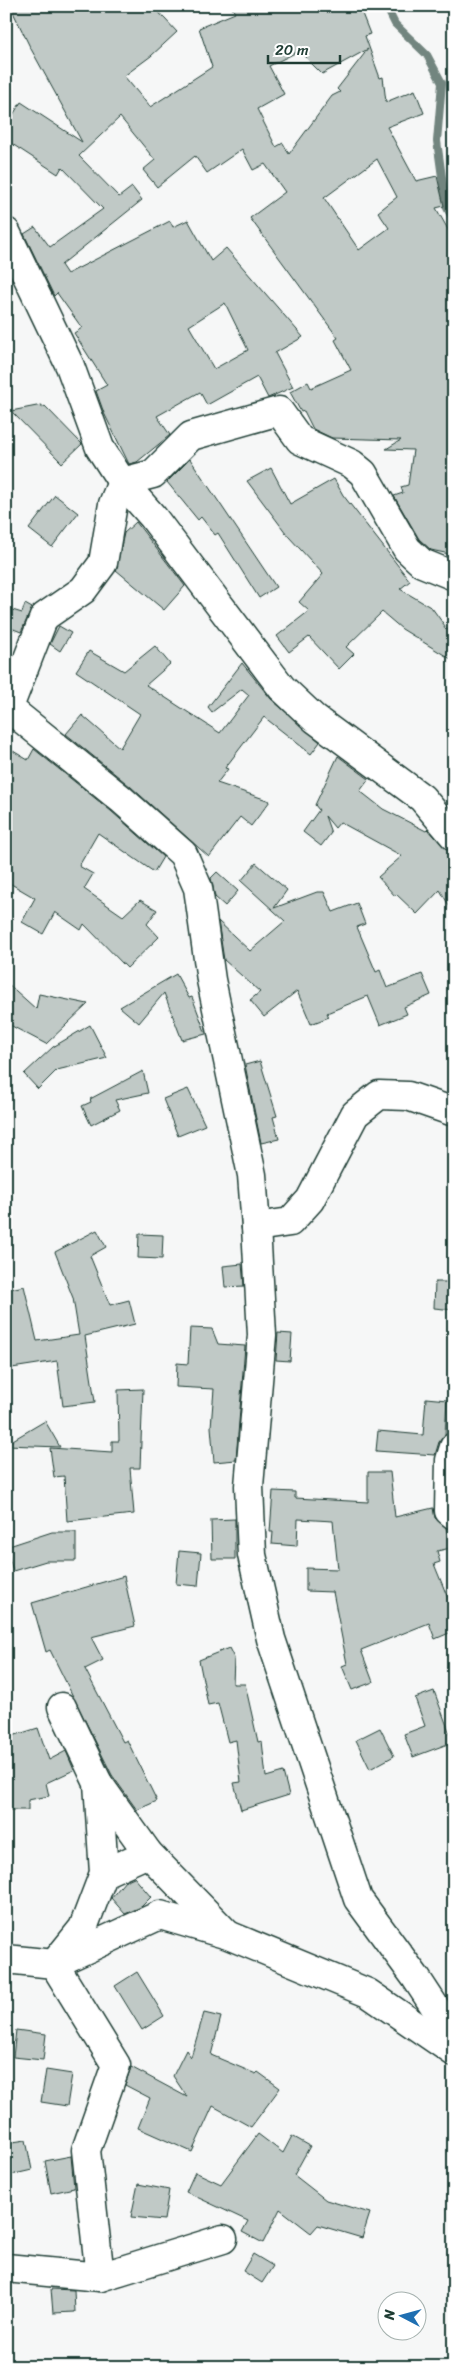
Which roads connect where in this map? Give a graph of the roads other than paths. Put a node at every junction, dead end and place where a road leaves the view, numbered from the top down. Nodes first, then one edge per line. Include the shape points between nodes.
1 (6, 232) edge
2 (122, 482) junction
3 (454, 576) edge
4 (454, 836) edge
5 (454, 1112) edge
6 (256, 1227) junction
7 (454, 1447) edge
8 (454, 1515) edge
9 (62, 1707) dead end
10 (98, 1783) junction
11 (148, 1853) junction
12 (104, 1873) junction
13 (228, 1935) junction
14 (6, 1959) edge
15 (54, 1964) junction
16 (454, 2036) edge
17 (454, 2052) edge
18 (223, 2239) dead end
19 (6, 2268) edge
20 (100, 2277) junction

1 - 2 street via 70,366 100,448
2 - 3 street via 153,474 190,436 278,411 300,440 352,464 363,473 408,549 422,563
2 - 4 street via 153,517 282,688 315,719 422,798
2 - 6 street via 113,504 103,563 83,590 44,616 11,702 12,710 183,854 192,870 198,888 211,980 252,1175
5 - 6 street via 408,1096 379,1094 355,1114 310,1200 290,1222
6 - 16 street via 262,1335 249,1510 252,1555 271,1639 358,1899
7 - 8 street via 450,1460 448,1511
9 - 10 street
10 - 11 street
10 - 12 street
11 - 12 street
11 - 13 street
12 - 15 street via 83,1928
13 - 15 street via 160,1915
13 - 17 street via 368,1993
14 - 15 street
15 - 20 street via 116,2065 86,2150
18 - 20 street
19 - 20 street

